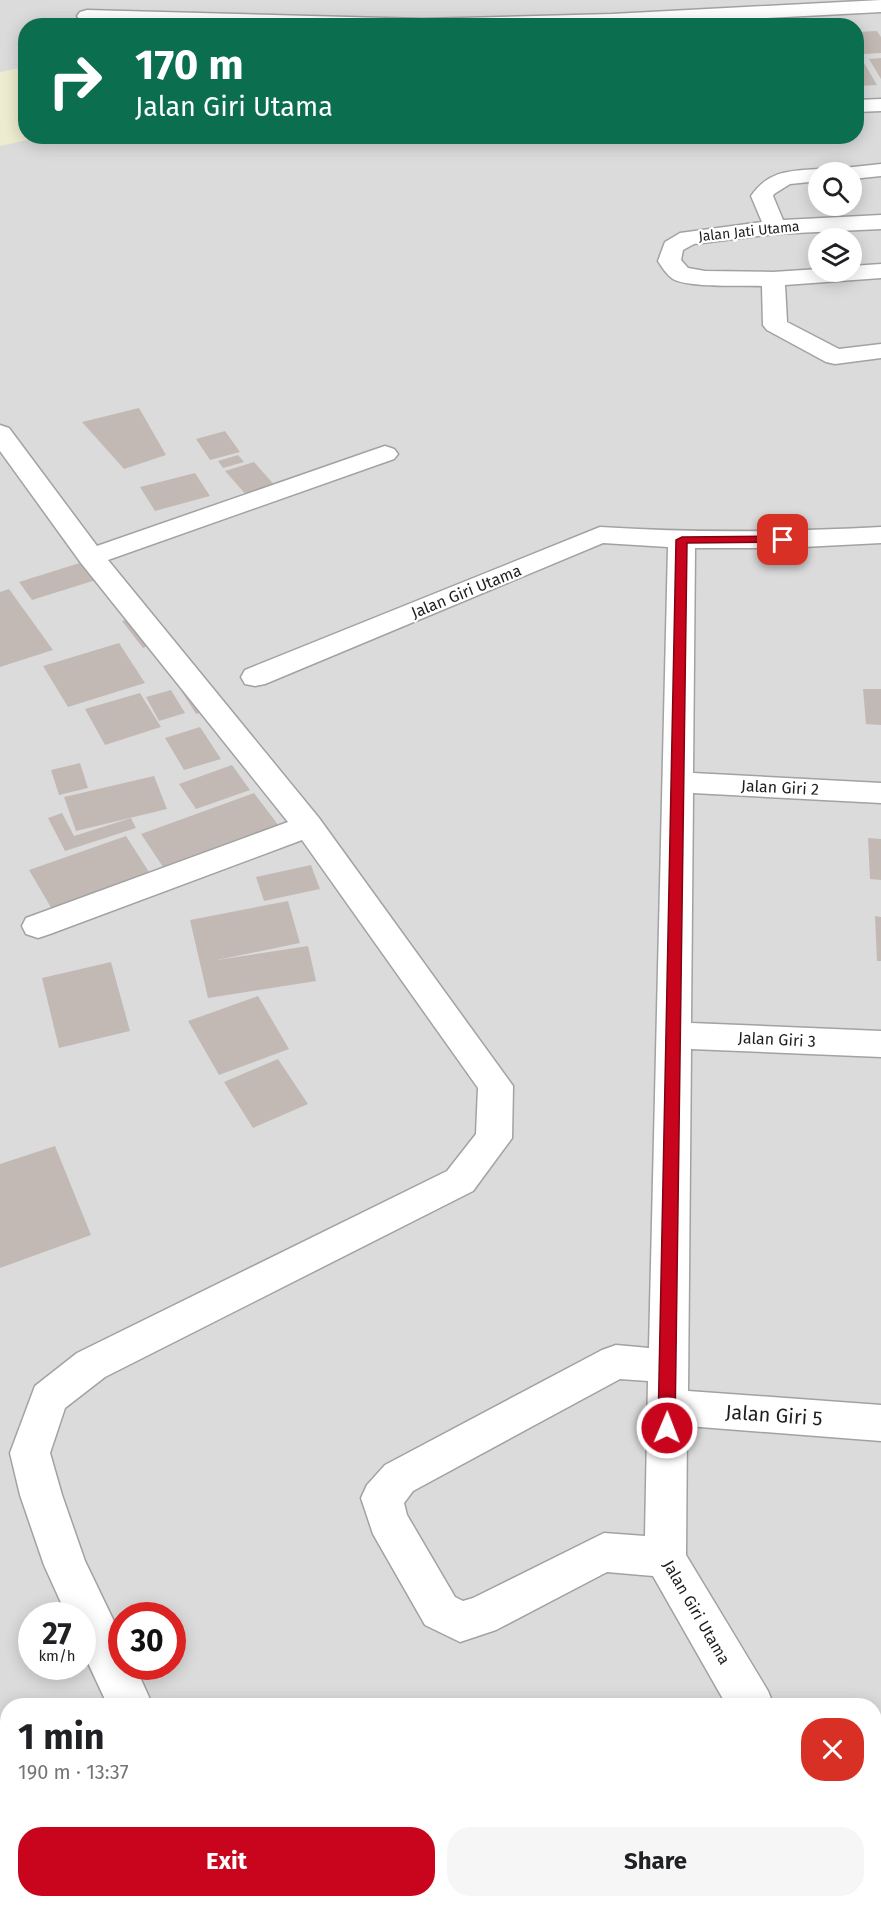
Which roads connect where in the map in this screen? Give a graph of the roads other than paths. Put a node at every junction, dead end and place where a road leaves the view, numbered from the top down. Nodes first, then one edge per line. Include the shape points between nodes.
1 (71, 0) edge
2 (468, 6) dead end
3 (881, 6) edge
4 (89, 18) edge
5 (485, 18) edge
6 (650, 18) edge
7 (881, 105) edge
8 (864, 106) edge
9 (881, 170) edge
10 (862, 171) edge
11 (808, 176) edge
12 (881, 222) edge
13 (775, 227) junction
14 (881, 271) edge
15 (773, 279) junction
16 (881, 351) edge
17 (0, 433) edge
18 (385, 454) dead end
19 (881, 535) edge
20 (682, 540) junction
21 (91, 557) junction
22 (255, 677) dead end
23 (678, 782) junction
24 (881, 793) edge
25 (308, 826) junction
26 (38, 926) dead end
27 (673, 1035) junction
28 (881, 1044) edge
29 (668, 1366) junction
30 (667, 1407) junction
31 (881, 1423) edge
32 (664, 1558) junction
33 (127, 1698) edge
34 (747, 1698) edge

1 - 4 street
2 - 5 street
3 - 6 street
7 - 8 street
9 - 10 street
11 - 13 street via 778,180 767,187 762,196
12 - 13 street, Jalan Jati Utama
13 - 15 street, Jalan Jati Utama via 688,238 673,247 669,261 681,274
14 - 15 street, Jalan Jati Utama
15 - 16 street via 775,326 835,357
17 - 21 street
18 - 21 street
19 - 20 street, Jalan Giri Utama
20 - 22 street, Jalan Giri Utama via 600,535
20 - 23 street, Jalan Giri Utama
21 - 25 street
23 - 24 street, Jalan Giri 2
23 - 27 street, Jalan Giri Utama
25 - 26 street
25 - 33 street via 496,1086 494,1138 460,1181 91,1365 49,1398 30,1453 65,1565
27 - 28 street, Jalan Giri 3
27 - 29 street, Jalan Giri Utama
29 - 30 street, Jalan Giri Utama
29 - 32 street via 616,1362 399,1478 382,1498 388,1521 440,1611 460,1622 481,1616 604,1552
30 - 31 street, Jalan Giri 5
30 - 32 street, Jalan Giri Utama
32 - 34 street, Jalan Giri Utama

